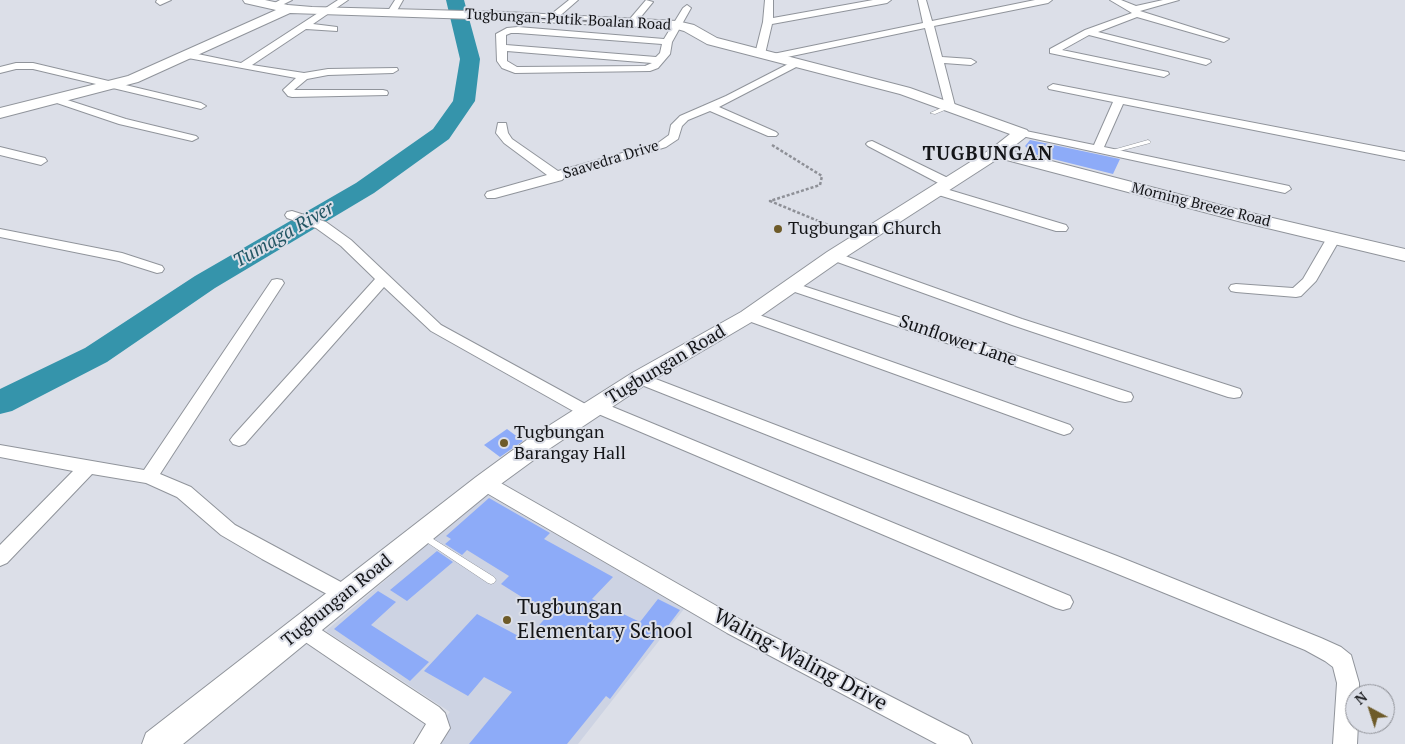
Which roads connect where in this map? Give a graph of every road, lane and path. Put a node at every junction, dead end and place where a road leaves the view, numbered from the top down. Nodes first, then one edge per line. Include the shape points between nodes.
1 (249, 0) edge
2 (344, 0) edge
3 (399, 0) edge
4 (574, 0) edge
5 (769, 0) edge
6 (887, 0) edge
7 (922, 0) edge
8 (1048, 0) edge
9 (1114, 0) edge
10 (1175, 0) edge
11 (649, 2) dead end
12 (852, 3) edge
13 (283, 5) edge
14 (687, 8) dead end
15 (1136, 11) junction
16 (325, 12) junction
17 (390, 14) junction
18 (552, 18) junction
19 (632, 22) junction
20 (768, 22) junction
21 (677, 25) junction
22 (303, 26) junction
23 (928, 26) junction
24 (334, 29) dead end
25 (1088, 32) junction
26 (1224, 39) dead end
27 (667, 42) junction
28 (1144, 46) junction
29 (501, 48) junction
30 (188, 55) junction
31 (767, 55) junction
32 (660, 60) junction
33 (937, 60) junction
34 (971, 62) dead end
35 (1206, 62) dead end
36 (796, 63) junction
37 (1113, 64) junction
38 (243, 66) junction
39 (0, 70) edge
40 (393, 70) dead end
41 (1164, 74) dead end
42 (304, 76) junction
43 (114, 85) junction
44 (1053, 87) dead end
45 (382, 93) dead end
46 (55, 99) junction
47 (1118, 101) junction
48 (201, 106) dead end
49 (950, 106) junction
50 (710, 107) junction
51 (0, 113) edge
52 (933, 113) dead end
53 (502, 126) dead end
54 (1021, 132) junction
55 (772, 134) joint
56 (192, 138) dead end
57 (1148, 142) dead end
58 (872, 144) dead end
59 (1098, 148) junction
60 (0, 151) edge
61 (1112, 151) junction
62 (997, 152) junction
63 (1405, 156) edge
64 (41, 161) dead end
65 (558, 176) junction
66 (942, 187) junction
67 (1285, 189) dead end
68 (491, 195) dead end
69 (292, 215) dead end
70 (1061, 228) dead end
71 (0, 233) edge
72 (861, 238) junction
73 (1334, 239) junction
74 (1405, 255) edge
75 (834, 256) junction
76 (157, 269) dead end
77 (384, 279) junction
78 (277, 284) dead end
79 (791, 286) junction
80 (1236, 288) dead end
81 (748, 316) junction
82 (640, 378) junction
83 (1234, 392) dead end
84 (1125, 397) dead end
85 (593, 409) junction
86 (1064, 429) dead end
87 (239, 440) dead end
88 (0, 451) edge
89 (88, 468) junction
90 (149, 477) junction
91 (485, 483) junction
92 (420, 534) junction
93 (0, 558) edge
94 (491, 580) dead end
95 (345, 594) junction
96 (1063, 602) dead end
97 (303, 629) junction
98 (158, 744) edge
99 (426, 744) edge
100 (960, 744) edge
101 (1345, 744) edge

1 - 13 main road, Tugbungan-Putik-Boalan Road
2 - 16 street
3 - 17 street
4 - 18 street
5 - 20 street
6 - 12 street
7 - 23 street
8 - 23 street
9 - 15 street
10 - 15 street
11 - 19 street
12 - 20 street
13 - 16 main road, Tugbungan-Putik-Boalan Road
13 - 30 main road
14 - 21 street
15 - 25 street
15 - 26 street
16 - 17 main road, Tugbungan-Putik-Boalan Road
16 - 22 street
17 - 18 main road, Tugbungan-Putik-Boalan Road
18 - 19 main road, Tugbungan-Putik-Boalan Road
19 - 21 main road, Tugbungan-Putik-Boalan Road
20 - 31 street
21 - 27 street
21 - 31 main road, Tugbungan-Putik-Boalan Road via 712,41
22 - 24 street
22 - 38 street
23 - 31 street
23 - 33 street
25 - 28 street
25 - 37 street via 1065,43 1070,48 1070,56
27 - 29 street via 510,30 501,34
27 - 32 street via 667,50
28 - 35 street
28 - 37 street
29 - 32 street
29 - 32 street via 502,61 506,66 521,71 637,70 654,66
30 - 38 street
30 - 43 main road via 153,72
31 - 36 main road, Tugbungan-Putik-Boalan Road
33 - 34 street
33 - 49 street
36 - 49 main road, Tugbungan-Putik-Boalan Road via 881,84
36 - 50 street, Saavedra Drive
37 - 41 street
38 - 42 street
39 - 43 street via 33,66
40 - 42 street
42 - 45 street via 291,86 289,93
43 - 46 main road
43 - 48 street
44 - 47 street
46 - 51 main road
46 - 56 street via 123,122
47 - 59 street
47 - 63 street
49 - 52 lane
49 - 54 main road, Tugbungan-Putik-Boalan Road
50 - 55 street
50 - 65 street, Saavedra Drive via 680,121 674,136 662,145
53 - 65 street via 508,141
54 - 59 street
54 - 62 main road, Tugbungan Road
55 - 72 path via 763,140 822,176 820,185 770,201
57 - 61 lane
58 - 66 street
59 - 61 street
60 - 64 street
61 - 67 street
62 - 66 main road, Tugbungan Road
62 - 73 main road, Morning Breeze Road
65 - 68 street, Saavedra Drive
66 - 70 street
66 - 72 main road, Tugbungan Road
69 - 77 street via 321,225 346,243
71 - 76 street via 122,256
72 - 75 main road, Tugbungan Road
73 - 74 main road, Morning Breeze Road
73 - 80 street via 1309,281 1296,294
75 - 79 main road, Tugbungan Road
75 - 83 street via 956,302
77 - 85 street via 436,328
77 - 87 street
78 - 90 street
79 - 81 main road, Tugbungan Road
79 - 84 street, Sunflower Lane
81 - 82 main road, Tugbungan Road
81 - 86 street
82 - 85 main road, Tugbungan Road
82 - 101 street via 1119,565 1333,654 1343,662 1348,683
85 - 91 main road, Tugbungan Road
85 - 96 street
88 - 89 street
89 - 90 street
89 - 93 street
90 - 95 street via 184,492 236,534
91 - 92 main road, Tugbungan Road
91 - 100 street, Waling-Waling Drive via 736,627
92 - 94 lane
92 - 95 main road, Tugbungan Road
95 - 97 main road, Tugbungan Road
97 - 98 main road, Tugbungan Road
97 - 99 street via 432,714 438,728

